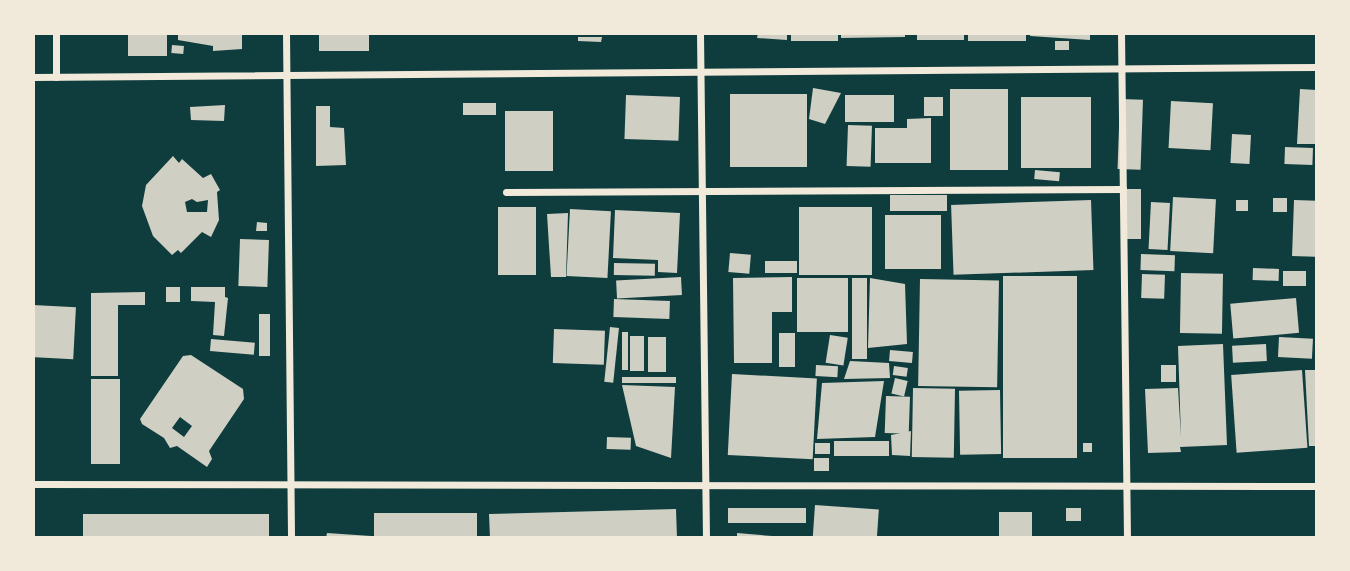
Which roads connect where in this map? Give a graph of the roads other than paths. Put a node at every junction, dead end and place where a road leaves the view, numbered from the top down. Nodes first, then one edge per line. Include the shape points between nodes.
1 (56, 33) edge
2 (286, 33) edge
3 (700, 33) edge
4 (1122, 33) edge
5 (1317, 67) edge
6 (1122, 69) junction
7 (701, 72) junction
8 (287, 75) junction
9 (33, 77) edge
10 (56, 77) junction
11 (1123, 189) junction
12 (702, 191) junction
13 (506, 192) dead end
14 (33, 484) edge
15 (290, 484) junction
16 (705, 485) junction
17 (1127, 486) junction
18 (1317, 486) edge
19 (291, 538) edge
20 (706, 538) edge
21 (1128, 538) edge

1 - 10 street
2 - 8 street
3 - 7 street
4 - 6 street
5 - 6 street
6 - 7 street
6 - 11 street
7 - 8 street
7 - 12 street
8 - 10 street
8 - 15 street
9 - 10 street
11 - 12 street
11 - 17 street
12 - 13 street
12 - 16 street
14 - 15 street
15 - 16 street
15 - 19 street
16 - 17 street
16 - 20 street
17 - 18 street
17 - 21 street

